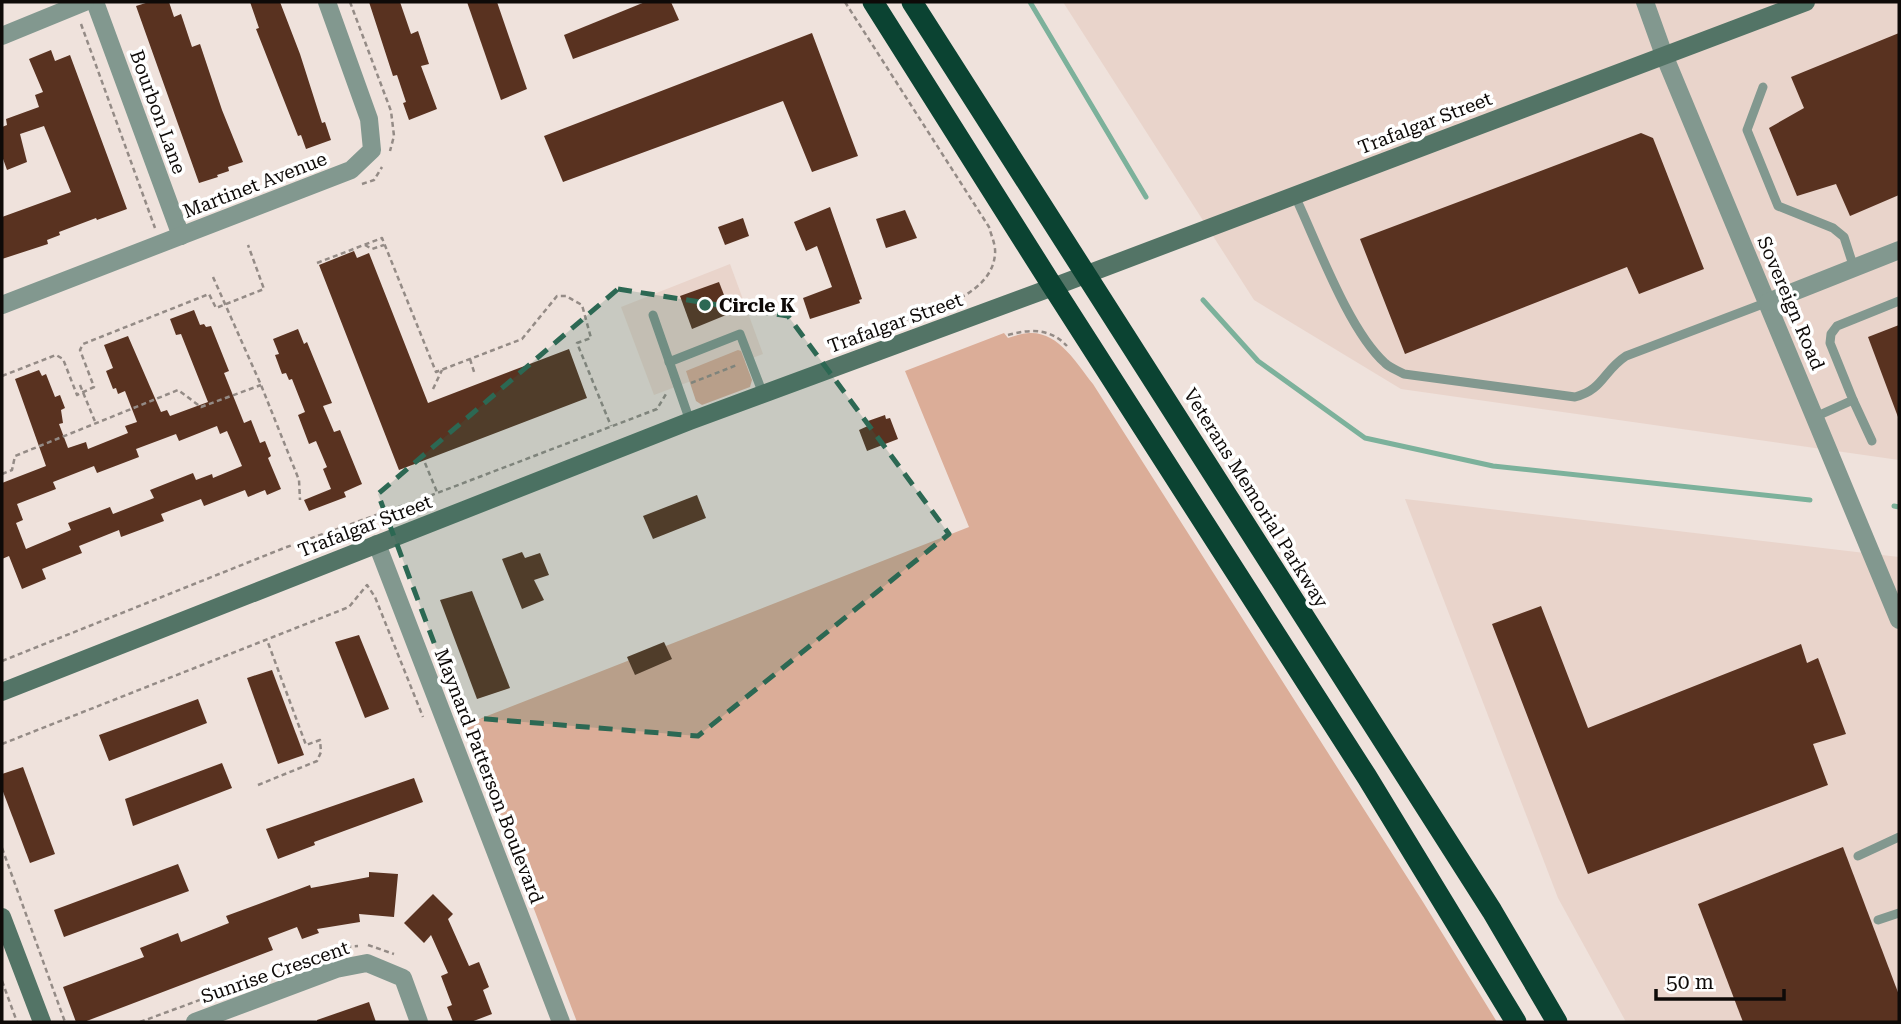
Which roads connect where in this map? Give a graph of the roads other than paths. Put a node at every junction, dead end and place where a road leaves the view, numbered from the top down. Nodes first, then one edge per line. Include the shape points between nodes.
1 (95, 2) edge
2 (327, 2) edge
3 (873, 2) edge
4 (912, 2) edge
5 (1645, 2) edge
6 (1806, 2) edge
7 (81, 8) edge
8 (2, 36) edge
9 (1664, 55) junction
10 (1763, 87) dead end
11 (1294, 194) junction
12 (181, 236) junction
13 (1899, 250) edge
14 (1854, 268) junction
15 (1086, 273) junction
16 (1053, 287) junction
17 (1899, 301) edge
18 (1768, 302) junction
19 (2, 305) edge
20 (653, 315) dead end
21 (669, 362) junction
22 (763, 394) junction
23 (1853, 400) junction
24 (1815, 417) junction
25 (690, 421) junction
26 (1872, 442) dead end
27 (377, 544) junction
28 (1899, 620) edge
29 (2, 692) edge
30 (1899, 837) edge
31 (1858, 856) dead end
32 (1899, 913) edge
33 (2, 918) edge
34 (1878, 920) dead end
35 (42, 1022) edge
36 (195, 1022) edge
37 (419, 1022) edge
38 (561, 1022) edge
39 (1516, 1022) edge
40 (1557, 1022) edge

1 - 12 street, Bourbon Lane
2 - 12 street, Martinet Avenue via 369,118 372,150 351,170
3 - 16 highway
4 - 15 highway, Veterans Memorial Parkway
5 - 9 street, Sovereign Road
6 - 9 main road, Trafalgar Street
7 - 8 street
9 - 11 main road, Trafalgar Street
9 - 18 street, Sovereign Road
10 - 14 lane via 1747,130 1778,206 1833,228 1844,237
11 - 15 main road, Trafalgar Street
11 - 18 lane via 1353,321 1380,359 1404,374 1575,397 1595,390 1626,356
12 - 19 street, Martinet Avenue
13 - 14 street
14 - 18 street
15 - 16 main road, Trafalgar Street
15 - 40 highway, Veterans Memorial Parkway
16 - 22 main road, Trafalgar Street
16 - 39 highway via 1367,777
17 - 23 lane via 1837,326 1831,334 1830,343
18 - 24 street, Sovereign Road
20 - 21 lane
21 - 22 lane via 740,334
21 - 25 lane
22 - 25 main road, Trafalgar Street
23 - 24 lane
23 - 26 lane
24 - 28 street, Sovereign Road
25 - 27 main road, Trafalgar Street
27 - 29 main road, Trafalgar Street
27 - 38 street, Maynard Patterson Boulevard
30 - 31 lane
32 - 34 lane
33 - 35 main road
36 - 37 street, Sunrise Crescent via 337,969 367,963 403,978

